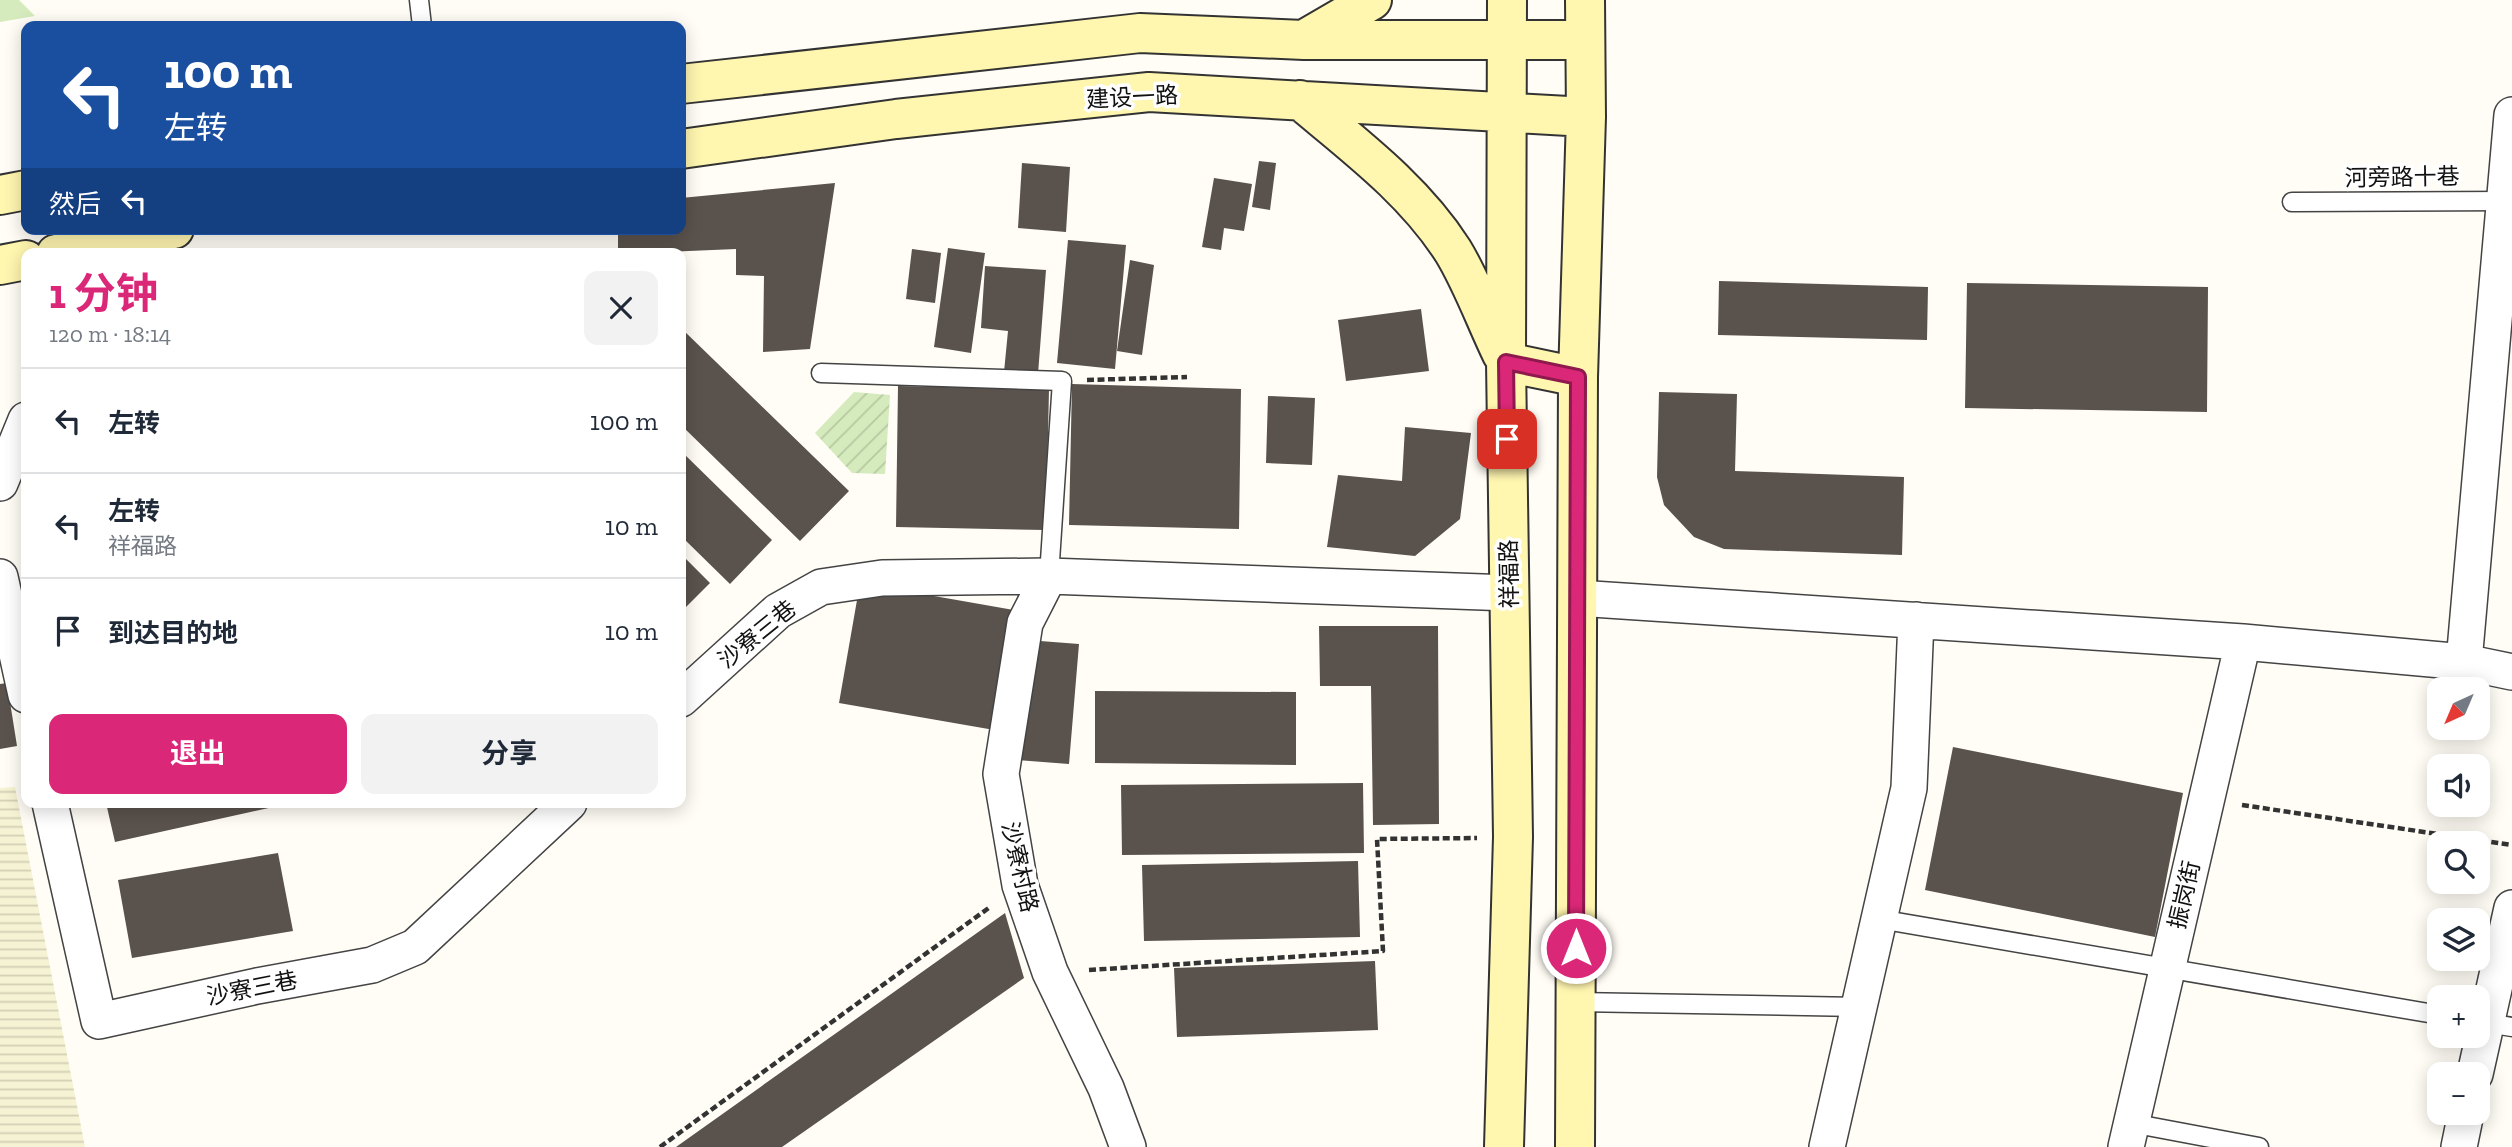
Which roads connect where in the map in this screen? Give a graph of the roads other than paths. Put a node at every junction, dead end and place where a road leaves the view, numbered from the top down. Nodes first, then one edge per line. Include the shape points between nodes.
1 (419, 0) edge
2 (1372, 0) edge
3 (1507, 0) edge
4 (1585, 0) edge
5 (421, 21) edge
6 (1140, 33) junction
7 (1304, 40) junction
8 (1507, 40) junction
9 (1585, 40) junction
10 (686, 83) edge
11 (1149, 92) junction
12 (1300, 100) junction
13 (1507, 112) junction
14 (2512, 115) edge
15 (1586, 117) junction
16 (686, 148) edge
17 (21, 191) edge
18 (0, 195) edge
19 (2508, 201) edge
20 (2292, 202) dead end
21 (146, 235) edge
22 (84, 248) edge
23 (21, 261) edge
24 (0, 265) edge
25 (1506, 362) junction
26 (821, 373) dead end
27 (1578, 377) junction
28 (21, 432) edge
29 (0, 483) edge
30 (1048, 576) junction
31 (0, 577) edge
32 (1510, 593) junction
33 (1577, 598) junction
34 (1916, 620) junction
35 (2243, 642) junction
36 (2464, 662) junction
37 (2512, 672) edge
38 (15, 675) edge
39 (686, 694) edge
40 (52, 808) edge
41 (564, 808) edge
42 (2512, 908) edge
43 (1879, 919) junction
44 (2167, 968) junction
45 (1576, 1002) junction
46 (1859, 1007) junction
47 (2427, 1013) edge
48 (2492, 1024) edge
49 (2479, 1062) edge
50 (2464, 1125) edge
51 (2128, 1135) edge
52 (1128, 1147) edge
53 (1504, 1147) edge
54 (1575, 1147) edge
55 (1827, 1147) edge
56 (2259, 1147) edge
57 (2459, 1147) edge

1 - 5 lane
2 - 7 main road
3 - 8 main road, 祥福路
4 - 9 main road
6 - 7 main road
6 - 10 main road
6 - 11 main road
7 - 8 main road
8 - 9 main road
8 - 13 main road, 祥福路
9 - 15 main road
11 - 12 main road, 建设一路
11 - 16 main road, 建设一路 via 896,119
12 - 13 main road, 建设一路
12 - 25 main road via 1420,206 1454,253
13 - 15 main road, 建设一路
13 - 25 main road, 祥福路
14 - 19 street
15 - 27 main road
17 - 18 main road
19 - 20 lane, 河旁路十巷
19 - 36 street
21 - 22 main road
23 - 24 main road
25 - 27 main road
25 - 32 main road, 祥福路
26 - 30 lane via 1062,381
27 - 33 main road
28 - 29 street
30 - 32 street, 沙寮三巷
30 - 39 street, 沙寮三巷 via 883,578 821,587 778,611
30 - 52 street, 沙寮村路 via 1025,623 1001,774 1020,885 1050,972 1106,1088
31 - 38 street
32 - 53 main road, 祥福路 via 1513,837
33 - 34 street
33 - 45 main road
34 - 35 street
34 - 43 street via 1909,788
35 - 36 street
35 - 44 street, 振岗街
36 - 37 street
40 - 41 street, 沙寮三巷 via 99,1021 372,965 415,947
42 - 48 street
43 - 44 lane
43 - 46 street
44 - 47 lane
44 - 51 street, 振岗街
45 - 46 lane
45 - 54 main road
46 - 55 street
48 - 49 street
50 - 57 street
51 - 56 lane

